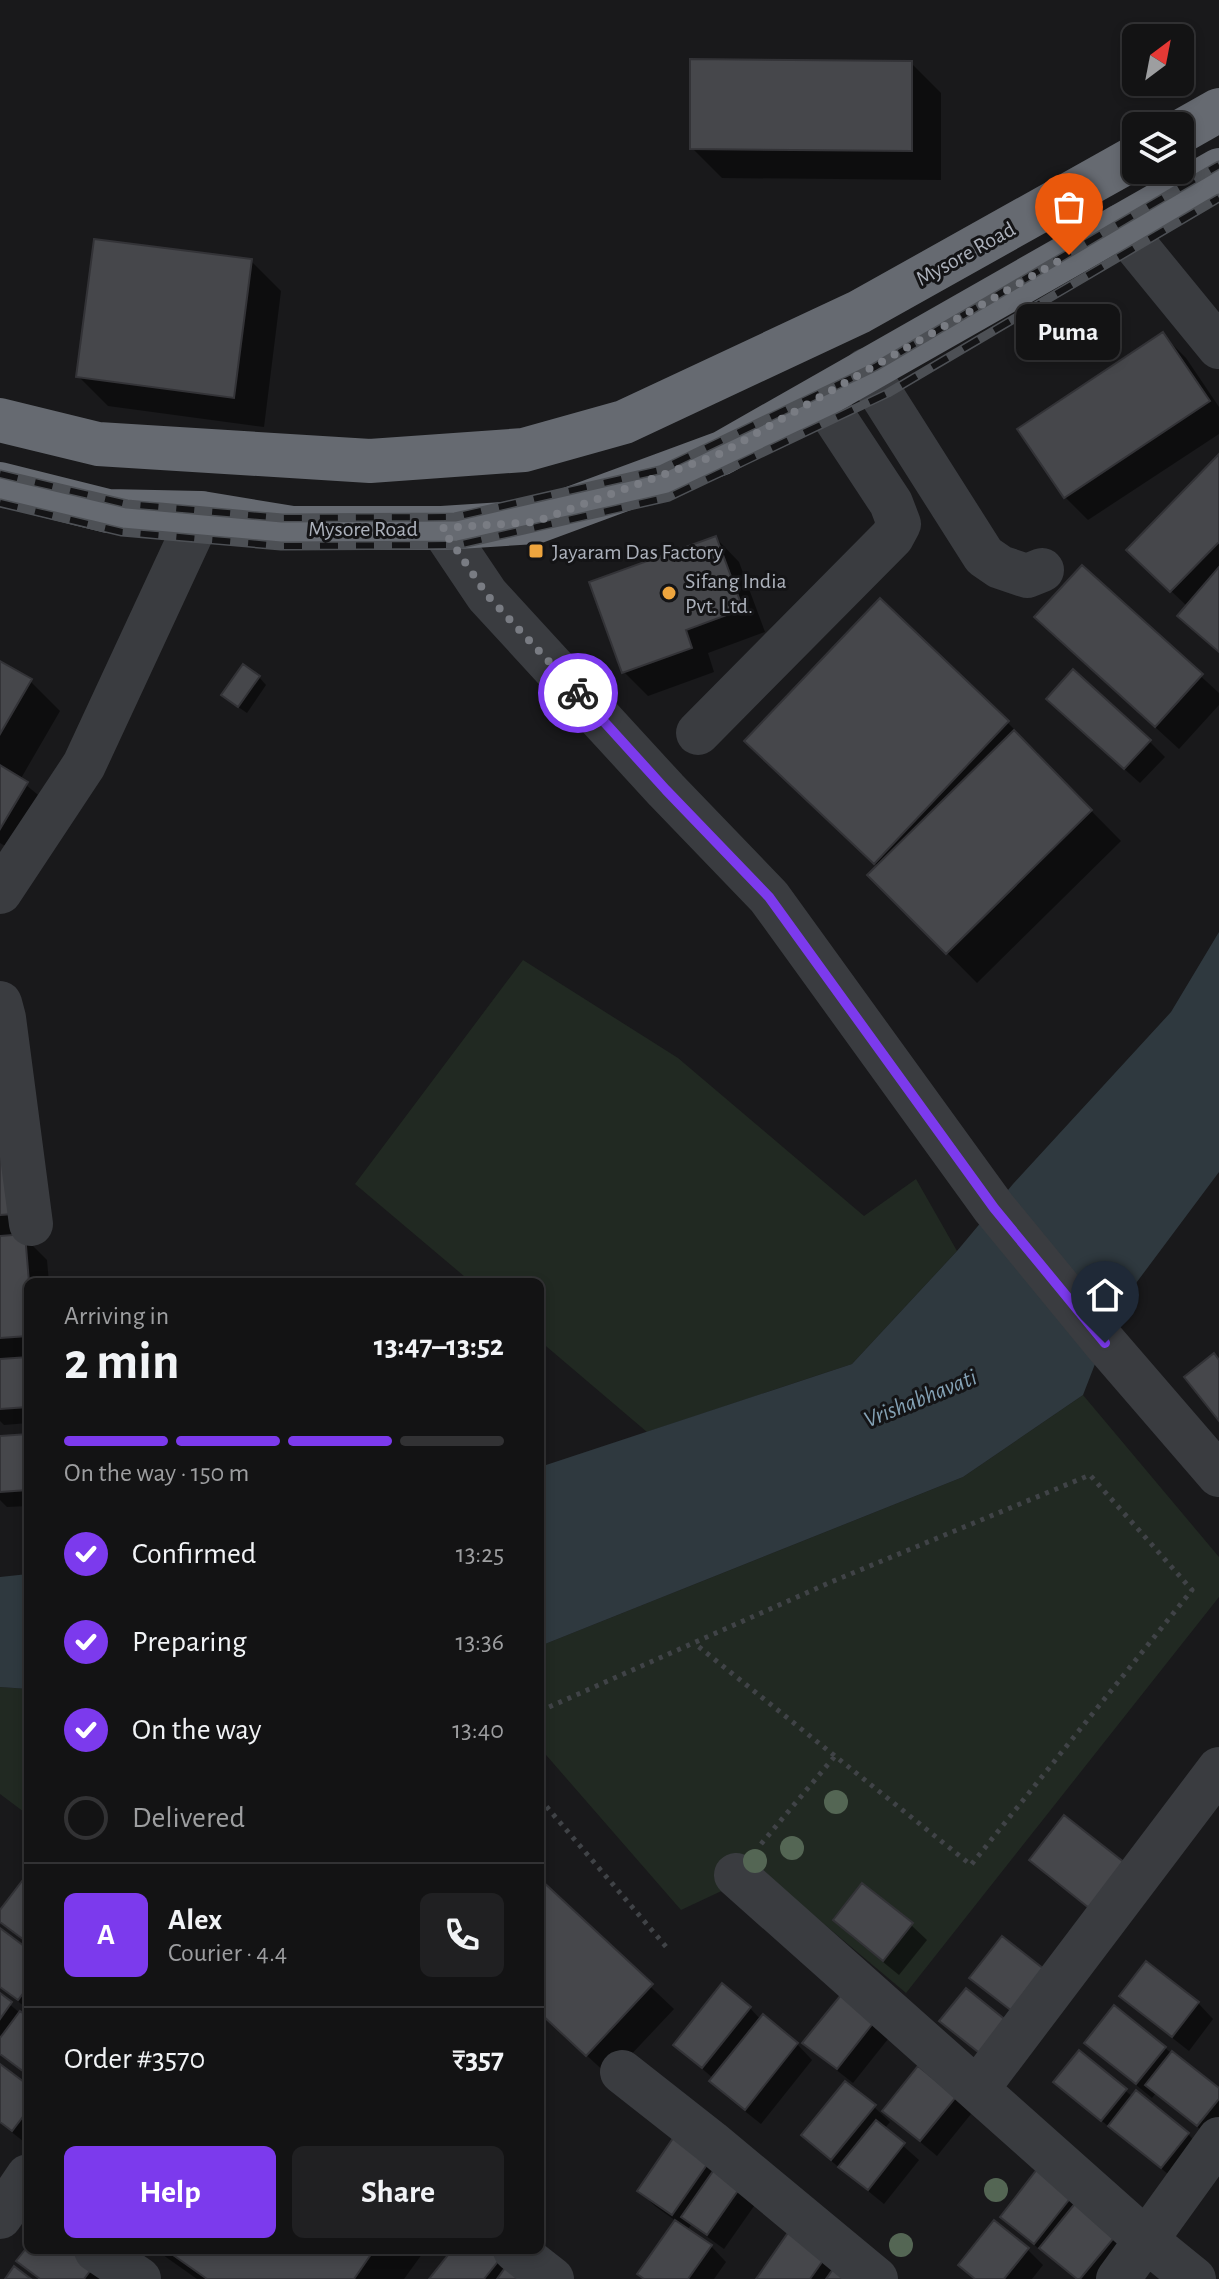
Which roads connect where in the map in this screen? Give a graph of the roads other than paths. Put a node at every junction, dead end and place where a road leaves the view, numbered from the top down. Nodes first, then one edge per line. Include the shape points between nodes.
1 (1219, 110) edge
2 (1194, 124) edge
3 (1122, 165) edge
4 (1219, 170) edge
5 (1108, 232) junction
6 (1149, 305) dead end
7 (1219, 347) edge
8 (866, 370) junction
9 (821, 397) junction
10 (0, 420) edge
11 (0, 484) edge
12 (201, 513) junction
13 (442, 528) junction
14 (1042, 570) dead end
15 (698, 733) dead end
16 (0, 892) edge
17 (0, 1003) edge
18 (31, 1224) dead end
19 (1219, 1475) edge
20 (1219, 1769) edge
21 (736, 1875) road end
22 (622, 2072) dead end
23 (977, 2089) junction
24 (1219, 2139) edge
25 (1146, 2240) junction
26 (102, 2254) edge
27 (520, 2254) edge
28 (139, 2279) edge
29 (552, 2279) edge
30 (876, 2279) edge
31 (1118, 2279) edge
32 (1194, 2279) edge

1 - 2 highway
3 - 10 highway, Mysore Road via 859,312 624,422 524,450 370,461 98,444
4 - 5 highway, Mysore Road
5 - 6 street
5 - 7 street
5 - 8 highway, Mysore Road
8 - 9 highway, Mysore Road
8 - 14 street via 984,556 1027,576
9 - 13 highway, Mysore Road via 722,453 535,522
9 - 15 street via 891,503 899,524
11 - 12 highway, Mysore Road via 108,511
12 - 13 highway, Mysore Road via 292,528
12 - 16 street via 84,765
13 - 19 street via 487,595 769,897 994,1208
17 - 18 street
20 - 23 street
21 - 23 street
22 - 30 street
23 - 25 street
24 - 25 street
25 - 31 street
25 - 32 street
26 - 28 street
27 - 29 street

